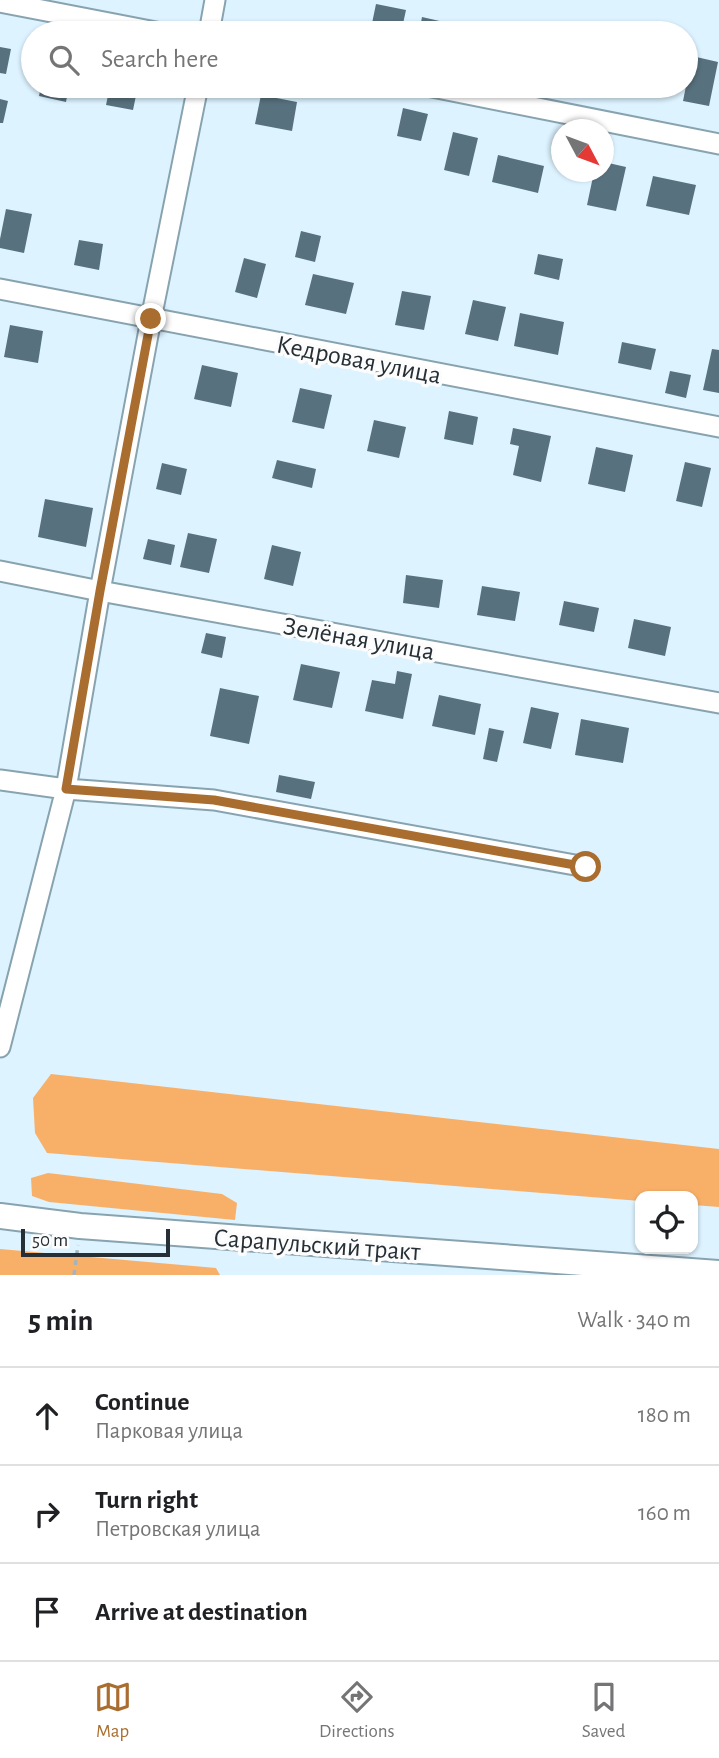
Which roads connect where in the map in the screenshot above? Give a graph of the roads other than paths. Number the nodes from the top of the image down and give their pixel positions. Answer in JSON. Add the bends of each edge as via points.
{"nodes":[{"id":1,"x":215,"y":0,"type":"edge"},
{"id":2,"x":0,"y":2,"type":"edge"},
{"id":3,"x":99,"y":21,"type":"edge"},
{"id":4,"x":211,"y":21,"type":"edge"},
{"id":5,"x":196,"y":98,"type":"edge"},
{"id":6,"x":487,"y":98,"type":"edge"},
{"id":7,"x":719,"y":144,"type":"edge"},
{"id":8,"x":0,"y":289,"type":"edge"},
{"id":9,"x":151,"y":319,"type":"junction"},
{"id":10,"x":719,"y":428,"type":"edge"},
{"id":11,"x":0,"y":571,"type":"edge"},
{"id":12,"x":100,"y":591,"type":"junction"},
{"id":13,"x":719,"y":703,"type":"edge"},
{"id":14,"x":0,"y":780,"type":"edge"},
{"id":15,"x":66,"y":789,"type":"junction"},
{"id":16,"x":586,"y":867,"type":"dead end"},
{"id":17,"x":0,"y":1047,"type":"edge"},
{"id":18,"x":4,"y":1212,"type":"edge"},
{"id":19,"x":719,"y":1273,"type":"edge"}],
"edges":[{"from":1,"to":4,"type":"street"},
{"from":2,"to":3,"type":"street"},
{"from":5,"to":9,"type":"street"},
{"from":6,"to":7,"type":"street"},
{"from":8,"to":9,"type":"street","name":"Кедровая улица"},
{"from":9,"to":10,"type":"street","name":"Кедровая улица"},
{"from":9,"to":12,"type":"street"},
{"from":11,"to":12,"type":"street","name":"Зелёная улица"},
{"from":12,"to":13,"type":"street","name":"Зелёная улица"},
{"from":12,"to":15,"type":"street"},
{"from":14,"to":15,"type":"street"},
{"from":15,"to":16,"type":"street","via":[[214,800]]},
{"from":15,"to":17,"type":"street"},
{"from":18,"to":19,"type":"main road","name":"Сарапульский тракт","via":[[80,1226]]}]}
